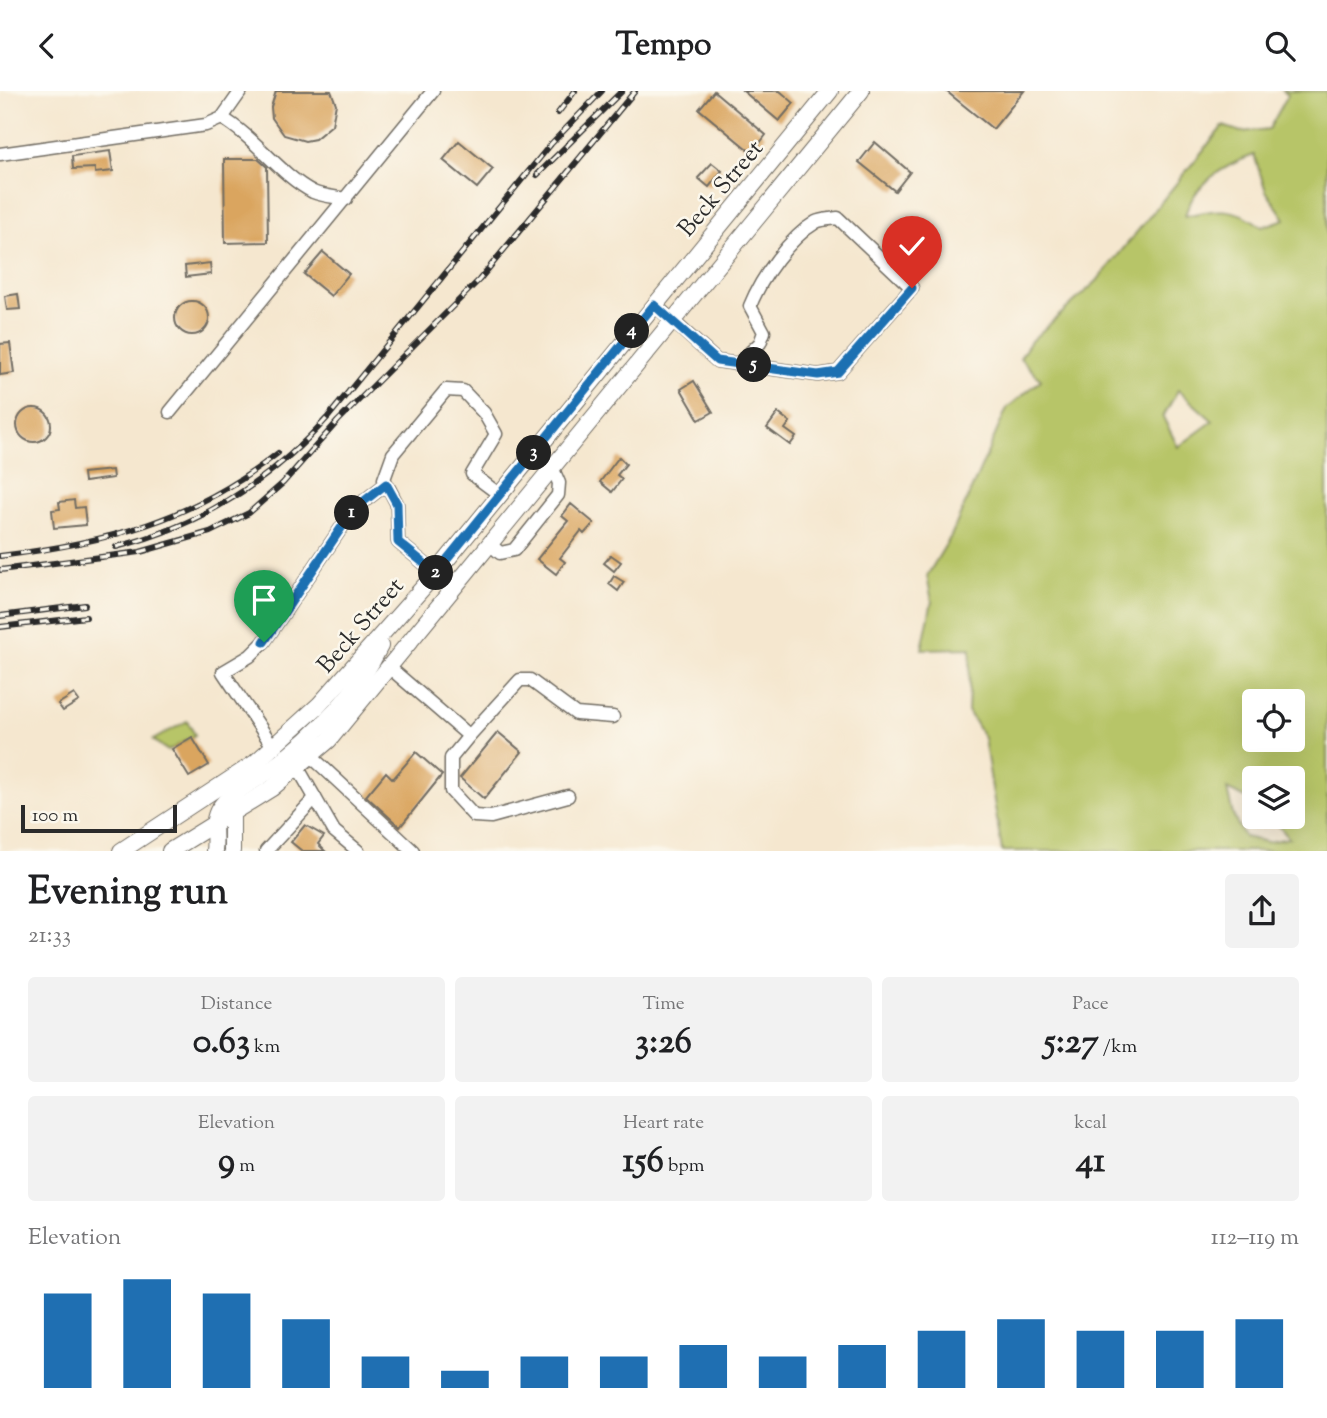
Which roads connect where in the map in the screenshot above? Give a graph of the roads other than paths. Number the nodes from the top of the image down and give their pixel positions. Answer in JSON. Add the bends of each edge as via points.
{"nodes":[{"id":1,"x":241,"y":91,"type":"edge"},
{"id":2,"x":433,"y":91,"type":"edge"},
{"id":3,"x":830,"y":91,"type":"edge"},
{"id":4,"x":861,"y":91,"type":"edge"},
{"id":5,"x":222,"y":118,"type":"junction"},
{"id":6,"x":0,"y":154,"type":"edge"},
{"id":7,"x":346,"y":199,"type":"junction"},
{"id":8,"x":654,"y":305,"type":"junction"},
{"id":9,"x":671,"y":320,"type":"junction"},
{"id":10,"x":738,"y":364,"type":"junction"},
{"id":11,"x":170,"y":412,"type":"dead end"},
{"id":12,"x":552,"y":467,"type":"junction"},
{"id":13,"x":386,"y":484,"type":"junction"},
{"id":14,"x":500,"y":495,"type":"junction"},
{"id":15,"x":490,"y":544,"type":"junction"},
{"id":16,"x":436,"y":573,"type":"junction"},
{"id":17,"x":388,"y":628,"type":"junction"},
{"id":18,"x":390,"y":668,"type":"junction"},
{"id":19,"x":613,"y":717,"type":"dead end"},
{"id":20,"x":469,"y":736,"type":"junction"},
{"id":21,"x":274,"y":748,"type":"junction"},
{"id":22,"x":312,"y":757,"type":"junction"},
{"id":23,"x":298,"y":768,"type":"junction"},
{"id":24,"x":568,"y":796,"type":"dead end"},
{"id":25,"x":315,"y":798,"type":"junction"},
{"id":26,"x":232,"y":814,"type":"junction"},
{"id":27,"x":214,"y":825,"type":"junction"},
{"id":28,"x":121,"y":851,"type":"edge"},
{"id":29,"x":170,"y":851,"type":"edge"},
{"id":30,"x":214,"y":851,"type":"edge"},
{"id":31,"x":232,"y":851,"type":"edge"},
{"id":32,"x":266,"y":851,"type":"edge"},
{"id":33,"x":358,"y":851,"type":"edge"},
{"id":34,"x":413,"y":851,"type":"edge"}],
"edges":[{"from":1,"to":5,"type":"lane"},
{"from":2,"to":7,"type":"lane"},
{"from":3,"to":8,"type":"main road","name":"Beck Street"},
{"from":4,"to":9,"type":"main road","name":"Beck Street"},
{"from":5,"to":6,"type":"lane","via":[[205,125]]},
{"from":5,"to":7,"type":"lane","via":[[244,131],[314,192]]},
{"from":7,"to":11,"type":"lane"},
{"from":8,"to":9,"type":"lane"},
{"from":8,"to":14,"type":"main road","name":"Beck Street"},
{"from":9,"to":10,"type":"lane","via":[[717,361]]},
{"from":9,"to":12,"type":"main road","name":"Beck Street"},
{"from":10,"to":10,"type":"lane","via":[[818,375],[838,372],[912,288],[838,218],[817,221],[791,244],[755,293],[750,306],[764,332],[760,343]]},
{"from":12,"to":15,"type":"main road","name":"Beck Street"},
{"from":12,"to":15,"type":"lane","via":[[558,495],[514,550],[500,553]]},
{"from":13,"to":14,"type":"lane","via":[[393,454],[401,443],[446,390],[463,391],[496,434],[472,474]]},
{"from":13,"to":16,"type":"lane","via":[[397,504],[398,542]]},
{"from":13,"to":21,"type":"lane","via":[[354,509],[264,642],[223,673]]},
{"from":14,"to":16,"type":"main road","name":"Beck Street"},
{"from":15,"to":18,"type":"main road","name":"Beck Street"},
{"from":16,"to":17,"type":"main road","name":"Beck Street"},
{"from":17,"to":21,"type":"main road","name":"Beck Street"},
{"from":17,"to":27,"type":"main road","via":[[367,673],[342,703],[282,762],[224,802]]},
{"from":18,"to":20,"type":"lane"},
{"from":18,"to":22,"type":"main road","name":"Beck Street"},
{"from":19,"to":20,"type":"lane","via":[[576,714],[530,680],[520,680]]},
{"from":20,"to":24,"type":"lane","via":[[451,758],[451,792],[474,816],[491,817]]},
{"from":21,"to":28,"type":"main road","name":"Beck Street"},
{"from":22,"to":23,"type":"main road","name":"Beck Street"},
{"from":22,"to":34,"type":"lane"},
{"from":23,"to":25,"type":"lane"},
{"from":23,"to":26,"type":"main road","name":"Beck Street"},
{"from":25,"to":32,"type":"lane"},
{"from":25,"to":33,"type":"lane","via":[[334,831]]},
{"from":26,"to":27,"type":"main road","name":"Beck Street"},
{"from":26,"to":31,"type":"main road"},
{"from":27,"to":29,"type":"main road","name":"Beck Street"},
{"from":27,"to":30,"type":"main road"}]}
